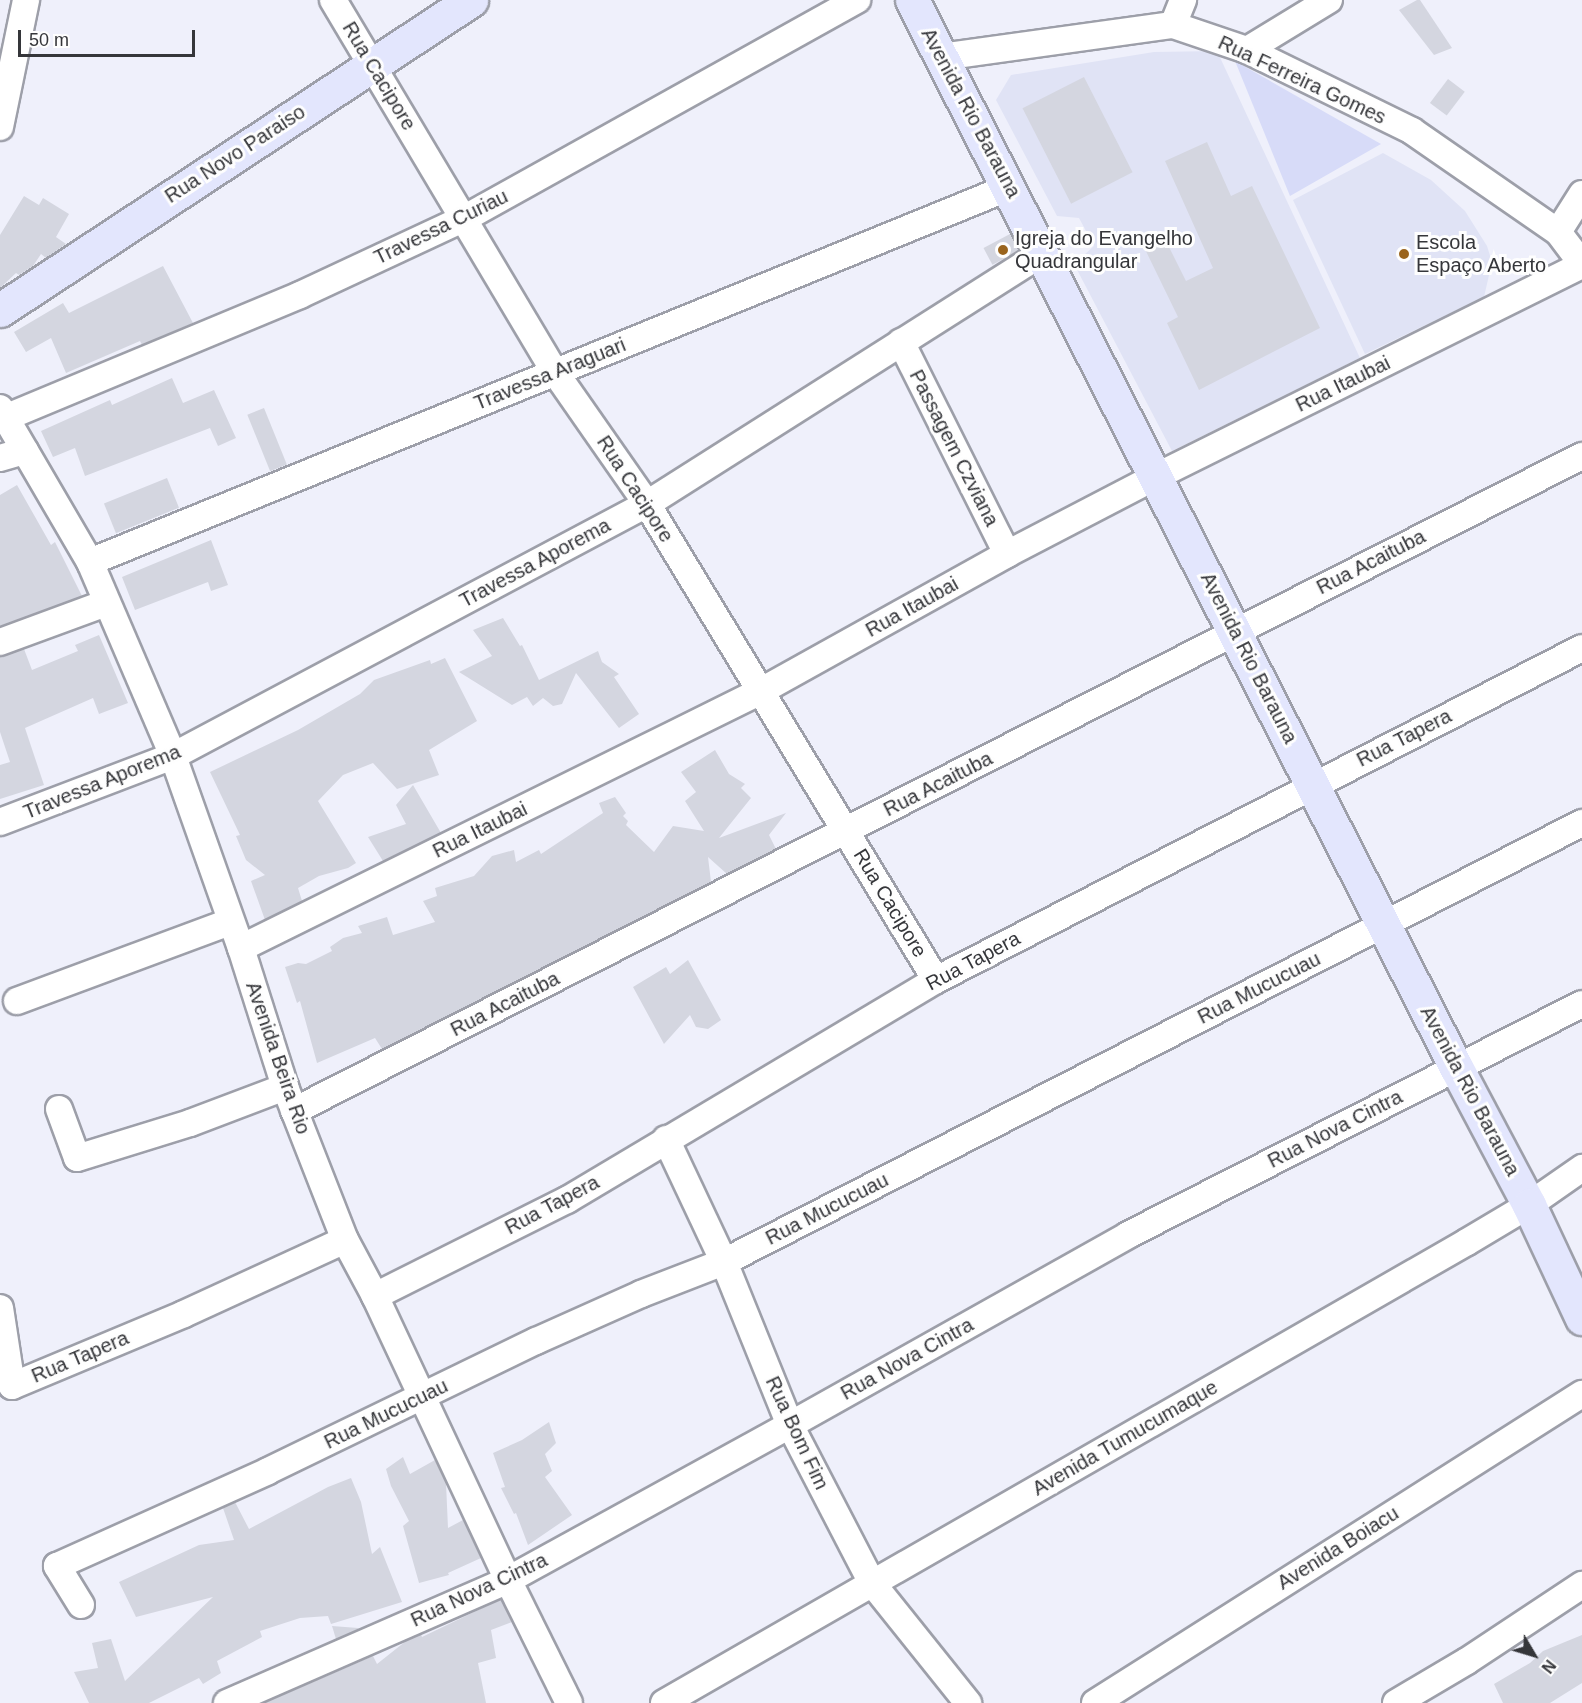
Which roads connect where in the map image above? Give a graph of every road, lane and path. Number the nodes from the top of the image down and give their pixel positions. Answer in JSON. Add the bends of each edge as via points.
{"nodes":[{"id":1,"x":333,"y":0,"type":"edge"},
{"id":2,"x":471,"y":0,"type":"edge"},
{"id":3,"x":857,"y":0,"type":"edge"},
{"id":4,"x":912,"y":0,"type":"edge"},
{"id":5,"x":1182,"y":0,"type":"edge"},
{"id":6,"x":1329,"y":0,"type":"edge"},
{"id":7,"x":25,"y":4,"type":"edge"},
{"id":8,"x":0,"y":18,"type":"edge"},
{"id":9,"x":1173,"y":26,"type":"junction"},
{"id":10,"x":1247,"y":50,"type":"junction"},
{"id":11,"x":941,"y":57,"type":"junction"},
{"id":12,"x":372,"y":64,"type":"junction"},
{"id":13,"x":0,"y":127,"type":"edge"},
{"id":14,"x":1010,"y":186,"type":"junction"},
{"id":15,"x":1582,"y":194,"type":"edge"},
{"id":16,"x":465,"y":218,"type":"junction"},
{"id":17,"x":1558,"y":232,"type":"junction"},
{"id":18,"x":1043,"y":253,"type":"junction"},
{"id":19,"x":1582,"y":265,"type":"edge"},
{"id":20,"x":0,"y":310,"type":"edge"},
{"id":21,"x":902,"y":342,"type":"junction"},
{"id":22,"x":555,"y":372,"type":"junction"},
{"id":23,"x":4,"y":413,"type":"edge"},
{"id":24,"x":25,"y":451,"type":"junction"},
{"id":25,"x":1582,"y":456,"type":"edge"},
{"id":26,"x":0,"y":458,"type":"edge"},
{"id":27,"x":1157,"y":476,"type":"junction"},
{"id":28,"x":647,"y":504,"type":"junction"},
{"id":29,"x":1007,"y":554,"type":"junction"},
{"id":30,"x":90,"y":562,"type":"junction"},
{"id":31,"x":106,"y":603,"type":"junction"},
{"id":32,"x":1233,"y":631,"type":"junction"},
{"id":33,"x":0,"y":642,"type":"edge"},
{"id":34,"x":1582,"y":648,"type":"edge"},
{"id":35,"x":761,"y":691,"type":"junction"},
{"id":36,"x":173,"y":756,"type":"junction"},
{"id":37,"x":1314,"y":784,"type":"junction"},
{"id":38,"x":0,"y":822,"type":"edge"},
{"id":39,"x":1582,"y":823,"type":"edge"},
{"id":40,"x":847,"y":832,"type":"junction"},
{"id":41,"x":229,"y":922,"type":"junction"},
{"id":42,"x":1384,"y":924,"type":"junction"},
{"id":43,"x":241,"y":948,"type":"junction"},
{"id":44,"x":936,"y":980,"type":"junction"},
{"id":45,"x":17,"y":1001,"type":"dead end"},
{"id":46,"x":1582,"y":1004,"type":"edge"},
{"id":47,"x":1456,"y":1067,"type":"junction"},
{"id":48,"x":285,"y":1087,"type":"junction"},
{"id":49,"x":59,"y":1109,"type":"dead end"},
{"id":50,"x":294,"y":1111,"type":"junction"},
{"id":51,"x":666,"y":1139,"type":"junction"},
{"id":52,"x":1582,"y":1168,"type":"edge"},
{"id":53,"x":1529,"y":1204,"type":"junction"},
{"id":54,"x":345,"y":1240,"type":"junction"},
{"id":55,"x":724,"y":1262,"type":"junction"},
{"id":56,"x":375,"y":1296,"type":"junction"},
{"id":57,"x":0,"y":1308,"type":"edge"},
{"id":58,"x":1582,"y":1318,"type":"edge"},
{"id":59,"x":1582,"y":1394,"type":"edge"},
{"id":60,"x":422,"y":1396,"type":"junction"},
{"id":61,"x":790,"y":1425,"type":"junction"},
{"id":62,"x":508,"y":1580,"type":"junction"},
{"id":63,"x":872,"y":1583,"type":"junction"},
{"id":64,"x":1582,"y":1585,"type":"edge"},
{"id":65,"x":81,"y":1605,"type":"dead end"},
{"id":66,"x":567,"y":1702,"type":"edge"},
{"id":67,"x":227,"y":1703,"type":"edge"},
{"id":68,"x":664,"y":1703,"type":"edge"},
{"id":69,"x":968,"y":1703,"type":"edge"},
{"id":70,"x":1095,"y":1703,"type":"edge"},
{"id":71,"x":1396,"y":1703,"type":"edge"}],
"edges":[{"from":1,"to":12,"type":"street","name":"Rua Cacipore"},
{"from":2,"to":12,"type":"street","name":"Rua Novo Paraiso"},
{"from":3,"to":16,"type":"street","name":"Travessa Curiau"},
{"from":4,"to":11,"type":"street","name":"Avenida Rio Barauna"},
{"from":5,"to":9,"type":"street"},
{"from":6,"to":10,"type":"street"},
{"from":7,"to":8,"type":"street"},
{"from":7,"to":13,"type":"street"},
{"from":9,"to":10,"type":"street","name":"Rua Ferreira Gomes"},
{"from":9,"to":11,"type":"street","name":"Rua Ferreira Gomes"},
{"from":10,"to":17,"type":"street","name":"Rua Ferreira Gomes","via":[[1412,131]]},
{"from":11,"to":14,"type":"street","name":"Avenida Rio Barauna"},
{"from":12,"to":16,"type":"street","name":"Rua Cacipore"},
{"from":12,"to":20,"type":"street","name":"Rua Novo Paraiso"},
{"from":14,"to":18,"type":"street","name":"Avenida Rio Barauna"},
{"from":14,"to":22,"type":"street","name":"Travessa Araguari"},
{"from":15,"to":17,"type":"street"},
{"from":16,"to":22,"type":"street","name":"Rua Cacipore"},
{"from":16,"to":23,"type":"street","name":"Travessa Curiau","via":[[300,295]]},
{"from":17,"to":19,"type":"street","name":"Rua Ferreira Gomes"},
{"from":18,"to":21,"type":"street","name":"Travessa Aporema"},
{"from":18,"to":27,"type":"street","name":"Avenida Rio Barauna"},
{"from":19,"to":27,"type":"street","name":"Rua Itaubai"},
{"from":21,"to":28,"type":"street","name":"Travessa Aporema"},
{"from":21,"to":29,"type":"street","name":"Passagem Czviana"},
{"from":22,"to":28,"type":"street","name":"Rua Cacipore"},
{"from":22,"to":30,"type":"street","name":"Travessa Araguari"},
{"from":23,"to":24,"type":"street","name":"Avenida Beira Rio"},
{"from":24,"to":26,"type":"street"},
{"from":24,"to":30,"type":"street","name":"Avenida Beira Rio"},
{"from":25,"to":32,"type":"street","name":"Rua Acaituba"},
{"from":27,"to":29,"type":"street","name":"Rua Itaubai"},
{"from":27,"to":32,"type":"street","name":"Avenida Rio Barauna"},
{"from":28,"to":35,"type":"street","name":"Rua Cacipore"},
{"from":28,"to":36,"type":"street","name":"Travessa Aporema"},
{"from":29,"to":35,"type":"street","name":"Rua Itaubai"},
{"from":30,"to":31,"type":"street","name":"Avenida Beira Rio"},
{"from":31,"to":33,"type":"street"},
{"from":31,"to":36,"type":"street","name":"Avenida Beira Rio"},
{"from":32,"to":37,"type":"street","name":"Avenida Rio Barauna"},
{"from":32,"to":40,"type":"street","name":"Rua Acaituba"},
{"from":34,"to":37,"type":"street","name":"Rua Tapera"},
{"from":35,"to":40,"type":"street","name":"Rua Cacipore"},
{"from":35,"to":43,"type":"street","name":"Rua Itaubai"},
{"from":36,"to":38,"type":"street","name":"Travessa Aporema"},
{"from":36,"to":41,"type":"street","name":"Avenida Beira Rio"},
{"from":37,"to":42,"type":"street","name":"Avenida Rio Barauna"},
{"from":37,"to":44,"type":"street","name":"Rua Tapera"},
{"from":39,"to":42,"type":"street","name":"Rua Mucucuau"},
{"from":40,"to":44,"type":"street","name":"Rua Cacipore"},
{"from":40,"to":50,"type":"street","name":"Rua Acaituba"},
{"from":41,"to":43,"type":"street","name":"Avenida Beira Rio"},
{"from":41,"to":45,"type":"street"},
{"from":42,"to":47,"type":"street","name":"Avenida Rio Barauna"},
{"from":42,"to":55,"type":"street","name":"Rua Mucucuau"},
{"from":43,"to":48,"type":"street","name":"Avenida Beira Rio"},
{"from":44,"to":51,"type":"street","name":"Rua Tapera"},
{"from":46,"to":47,"type":"street","name":"Rua Nova Cintra"},
{"from":47,"to":53,"type":"street","name":"Avenida Rio Barauna"},
{"from":47,"to":61,"type":"street","name":"Rua Nova Cintra","via":[[1128,1235]]},
{"from":48,"to":49,"type":"street","via":[[190,1123],[77,1158]]},
{"from":48,"to":50,"type":"street","name":"Avenida Beira Rio"},
{"from":50,"to":54,"type":"street","name":"Avenida Beira Rio"},
{"from":51,"to":55,"type":"street","name":"Rua Bom Fim"},
{"from":51,"to":56,"type":"street","name":"Rua Tapera","via":[[567,1200]]},
{"from":52,"to":53,"type":"street","name":"Avenida Tumucumaque"},
{"from":53,"to":58,"type":"street","name":"Avenida Rio Barauna"},
{"from":53,"to":63,"type":"street","name":"Avenida Tumucumaque"},
{"from":54,"to":56,"type":"street","name":"Avenida Beira Rio"},
{"from":54,"to":57,"type":"street","name":"Rua Tapera","via":[[184,1314],[12,1386]]},
{"from":55,"to":60,"type":"street","name":"Rua Mucucuau","via":[[631,1299]]},
{"from":55,"to":61,"type":"street","name":"Rua Bom Fim"},
{"from":56,"to":60,"type":"street","name":"Avenida Beira Rio"},
{"from":59,"to":70,"type":"street","name":"Avenida Boiacu"},
{"from":60,"to":62,"type":"street","name":"Avenida Beira Rio"},
{"from":60,"to":65,"type":"street","name":"Rua Mucucuau","via":[[57,1566]]},
{"from":61,"to":62,"type":"street","name":"Rua Nova Cintra"},
{"from":61,"to":63,"type":"street","name":"Rua Bom Fim"},
{"from":62,"to":66,"type":"street","name":"Avenida Beira Rio"},
{"from":62,"to":67,"type":"street","name":"Rua Nova Cintra"},
{"from":63,"to":68,"type":"street","name":"Avenida Tumucumaque"},
{"from":63,"to":69,"type":"street","name":"Rua Bom Fim"},
{"from":64,"to":71,"type":"street"}]}
